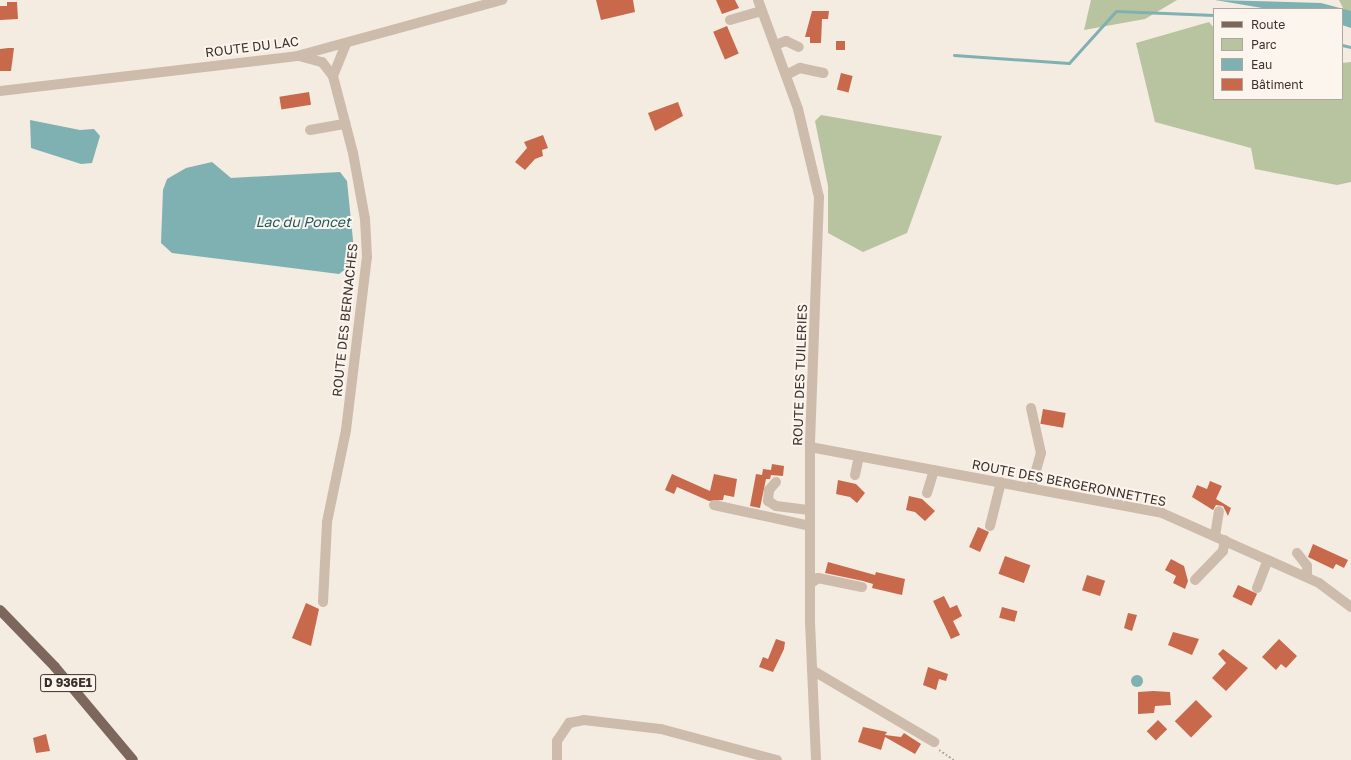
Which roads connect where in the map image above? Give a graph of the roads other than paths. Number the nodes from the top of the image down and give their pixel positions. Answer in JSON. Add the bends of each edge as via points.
{"nodes":[{"id":1,"x":502,"y":0,"type":"edge"},
{"id":2,"x":758,"y":0,"type":"edge"},
{"id":3,"x":762,"y":11,"type":"junction"},
{"id":4,"x":730,"y":20,"type":"dead end"},
{"id":5,"x":346,"y":44,"type":"junction"},
{"id":6,"x":775,"y":45,"type":"junction"},
{"id":7,"x":799,"y":46,"type":"dead end"},
{"id":8,"x":297,"y":56,"type":"junction"},
{"id":9,"x":823,"y":73,"type":"dead end"},
{"id":10,"x":786,"y":75,"type":"junction"},
{"id":11,"x":333,"y":76,"type":"junction"},
{"id":12,"x":0,"y":91,"type":"edge"},
{"id":13,"x":345,"y":124,"type":"junction"},
{"id":14,"x":310,"y":130,"type":"dead end"},
{"id":15,"x":1031,"y":408,"type":"dead end"},
{"id":16,"x":810,"y":447,"type":"junction"},
{"id":17,"x":859,"y":456,"type":"junction"},
{"id":18,"x":934,"y":470,"type":"junction"},
{"id":19,"x":855,"y":475,"type":"dead end"},
{"id":20,"x":776,"y":482,"type":"dead end"},
{"id":21,"x":1001,"y":482,"type":"junction"},
{"id":22,"x":1031,"y":488,"type":"junction"},
{"id":23,"x":927,"y":493,"type":"dead end"},
{"id":24,"x":714,"y":505,"type":"dead end"},
{"id":25,"x":810,"y":510,"type":"junction"},
{"id":26,"x":1219,"y":511,"type":"dead end"},
{"id":27,"x":810,"y":526,"type":"junction"},
{"id":28,"x":990,"y":526,"type":"dead end"},
{"id":29,"x":1215,"y":536,"type":"junction"},
{"id":30,"x":1225,"y":540,"type":"junction"},
{"id":31,"x":1297,"y":553,"type":"dead end"},
{"id":32,"x":1268,"y":560,"type":"junction"},
{"id":33,"x":1307,"y":577,"type":"junction"},
{"id":34,"x":1195,"y":580,"type":"dead end"},
{"id":35,"x":810,"y":584,"type":"junction"},
{"id":36,"x":862,"y":587,"type":"dead end"},
{"id":37,"x":1256,"y":588,"type":"dead end"},
{"id":38,"x":323,"y":602,"type":"dead end"},
{"id":39,"x":1351,"y":606,"type":"edge"},
{"id":40,"x":0,"y":610,"type":"edge"},
{"id":41,"x":812,"y":670,"type":"junction"},
{"id":42,"x":934,"y":742,"type":"road end"},
{"id":43,"x":133,"y":760,"type":"edge"},
{"id":44,"x":558,"y":760,"type":"edge"},
{"id":45,"x":777,"y":760,"type":"edge"},
{"id":46,"x":816,"y":760,"type":"edge"}],
"edges":[{"from":1,"to":5,"type":"street","name":"ROUTE DU LAC"},
{"from":2,"to":3,"type":"street","name":"ROUTE DES TUILERIES"},
{"from":3,"to":4,"type":"street"},
{"from":3,"to":6,"type":"street","name":"ROUTE DES TUILERIES"},
{"from":5,"to":8,"type":"street","name":"ROUTE DU LAC"},
{"from":5,"to":11,"type":"street"},
{"from":6,"to":7,"type":"street","via":[[786,41]]},
{"from":6,"to":10,"type":"street","name":"ROUTE DES TUILERIES"},
{"from":8,"to":11,"type":"street","via":[[322,62]]},
{"from":8,"to":12,"type":"street","name":"ROUTE DU LAC","via":[[158,70]]},
{"from":9,"to":10,"type":"street","via":[[800,68]]},
{"from":10,"to":16,"type":"street","name":"ROUTE DES TUILERIES","via":[[798,109],[819,197]]},
{"from":11,"to":13,"type":"street","name":"ROUTE DES BERNACHES"},
{"from":13,"to":14,"type":"street"},
{"from":13,"to":38,"type":"street","name":"ROUTE DES BERNACHES","via":[[365,219],[367,257],[346,430],[327,522]]},
{"from":15,"to":22,"type":"street","via":[[1041,453]]},
{"from":16,"to":17,"type":"street","name":"ROUTE DES BERGERONNETTES"},
{"from":16,"to":25,"type":"street","name":"ROUTE DES TUILERIES"},
{"from":17,"to":18,"type":"street","name":"ROUTE DES BERGERONNETTES"},
{"from":17,"to":19,"type":"street"},
{"from":18,"to":21,"type":"street","name":"ROUTE DES BERGERONNETTES"},
{"from":18,"to":23,"type":"street"},
{"from":20,"to":25,"type":"street","via":[[769,490],[768,502],[776,506]]},
{"from":21,"to":22,"type":"street","name":"ROUTE DES BERGERONNETTES"},
{"from":21,"to":28,"type":"street"},
{"from":22,"to":29,"type":"street","name":"ROUTE DES BERGERONNETTES","via":[[1162,513]]},
{"from":24,"to":27,"type":"street"},
{"from":25,"to":27,"type":"street","name":"ROUTE DES TUILERIES"},
{"from":26,"to":29,"type":"street"},
{"from":27,"to":35,"type":"street","name":"ROUTE DES TUILERIES"},
{"from":29,"to":30,"type":"street","name":"ROUTE DES BERGERONNETTES"},
{"from":30,"to":32,"type":"street","name":"ROUTE DES BERGERONNETTES"},
{"from":30,"to":34,"type":"street","via":[[1223,551]]},
{"from":31,"to":33,"type":"street","via":[[1307,566]]},
{"from":32,"to":33,"type":"street","name":"ROUTE DES BERGERONNETTES"},
{"from":32,"to":37,"type":"street"},
{"from":33,"to":39,"type":"street","name":"ROUTE DES BERGERONNETTES"},
{"from":35,"to":36,"type":"street","via":[[818,578]]},
{"from":35,"to":41,"type":"street","name":"ROUTE DES TUILERIES"},
{"from":40,"to":43,"type":"main road","number":"D 936E1","via":[[55,668]]},
{"from":41,"to":42,"type":"street"},
{"from":41,"to":46,"type":"street","name":"ROUTE DES TUILERIES"},
{"from":44,"to":45,"type":"street","via":[[557,741],[569,722],[584,720],[661,729]]}]}
